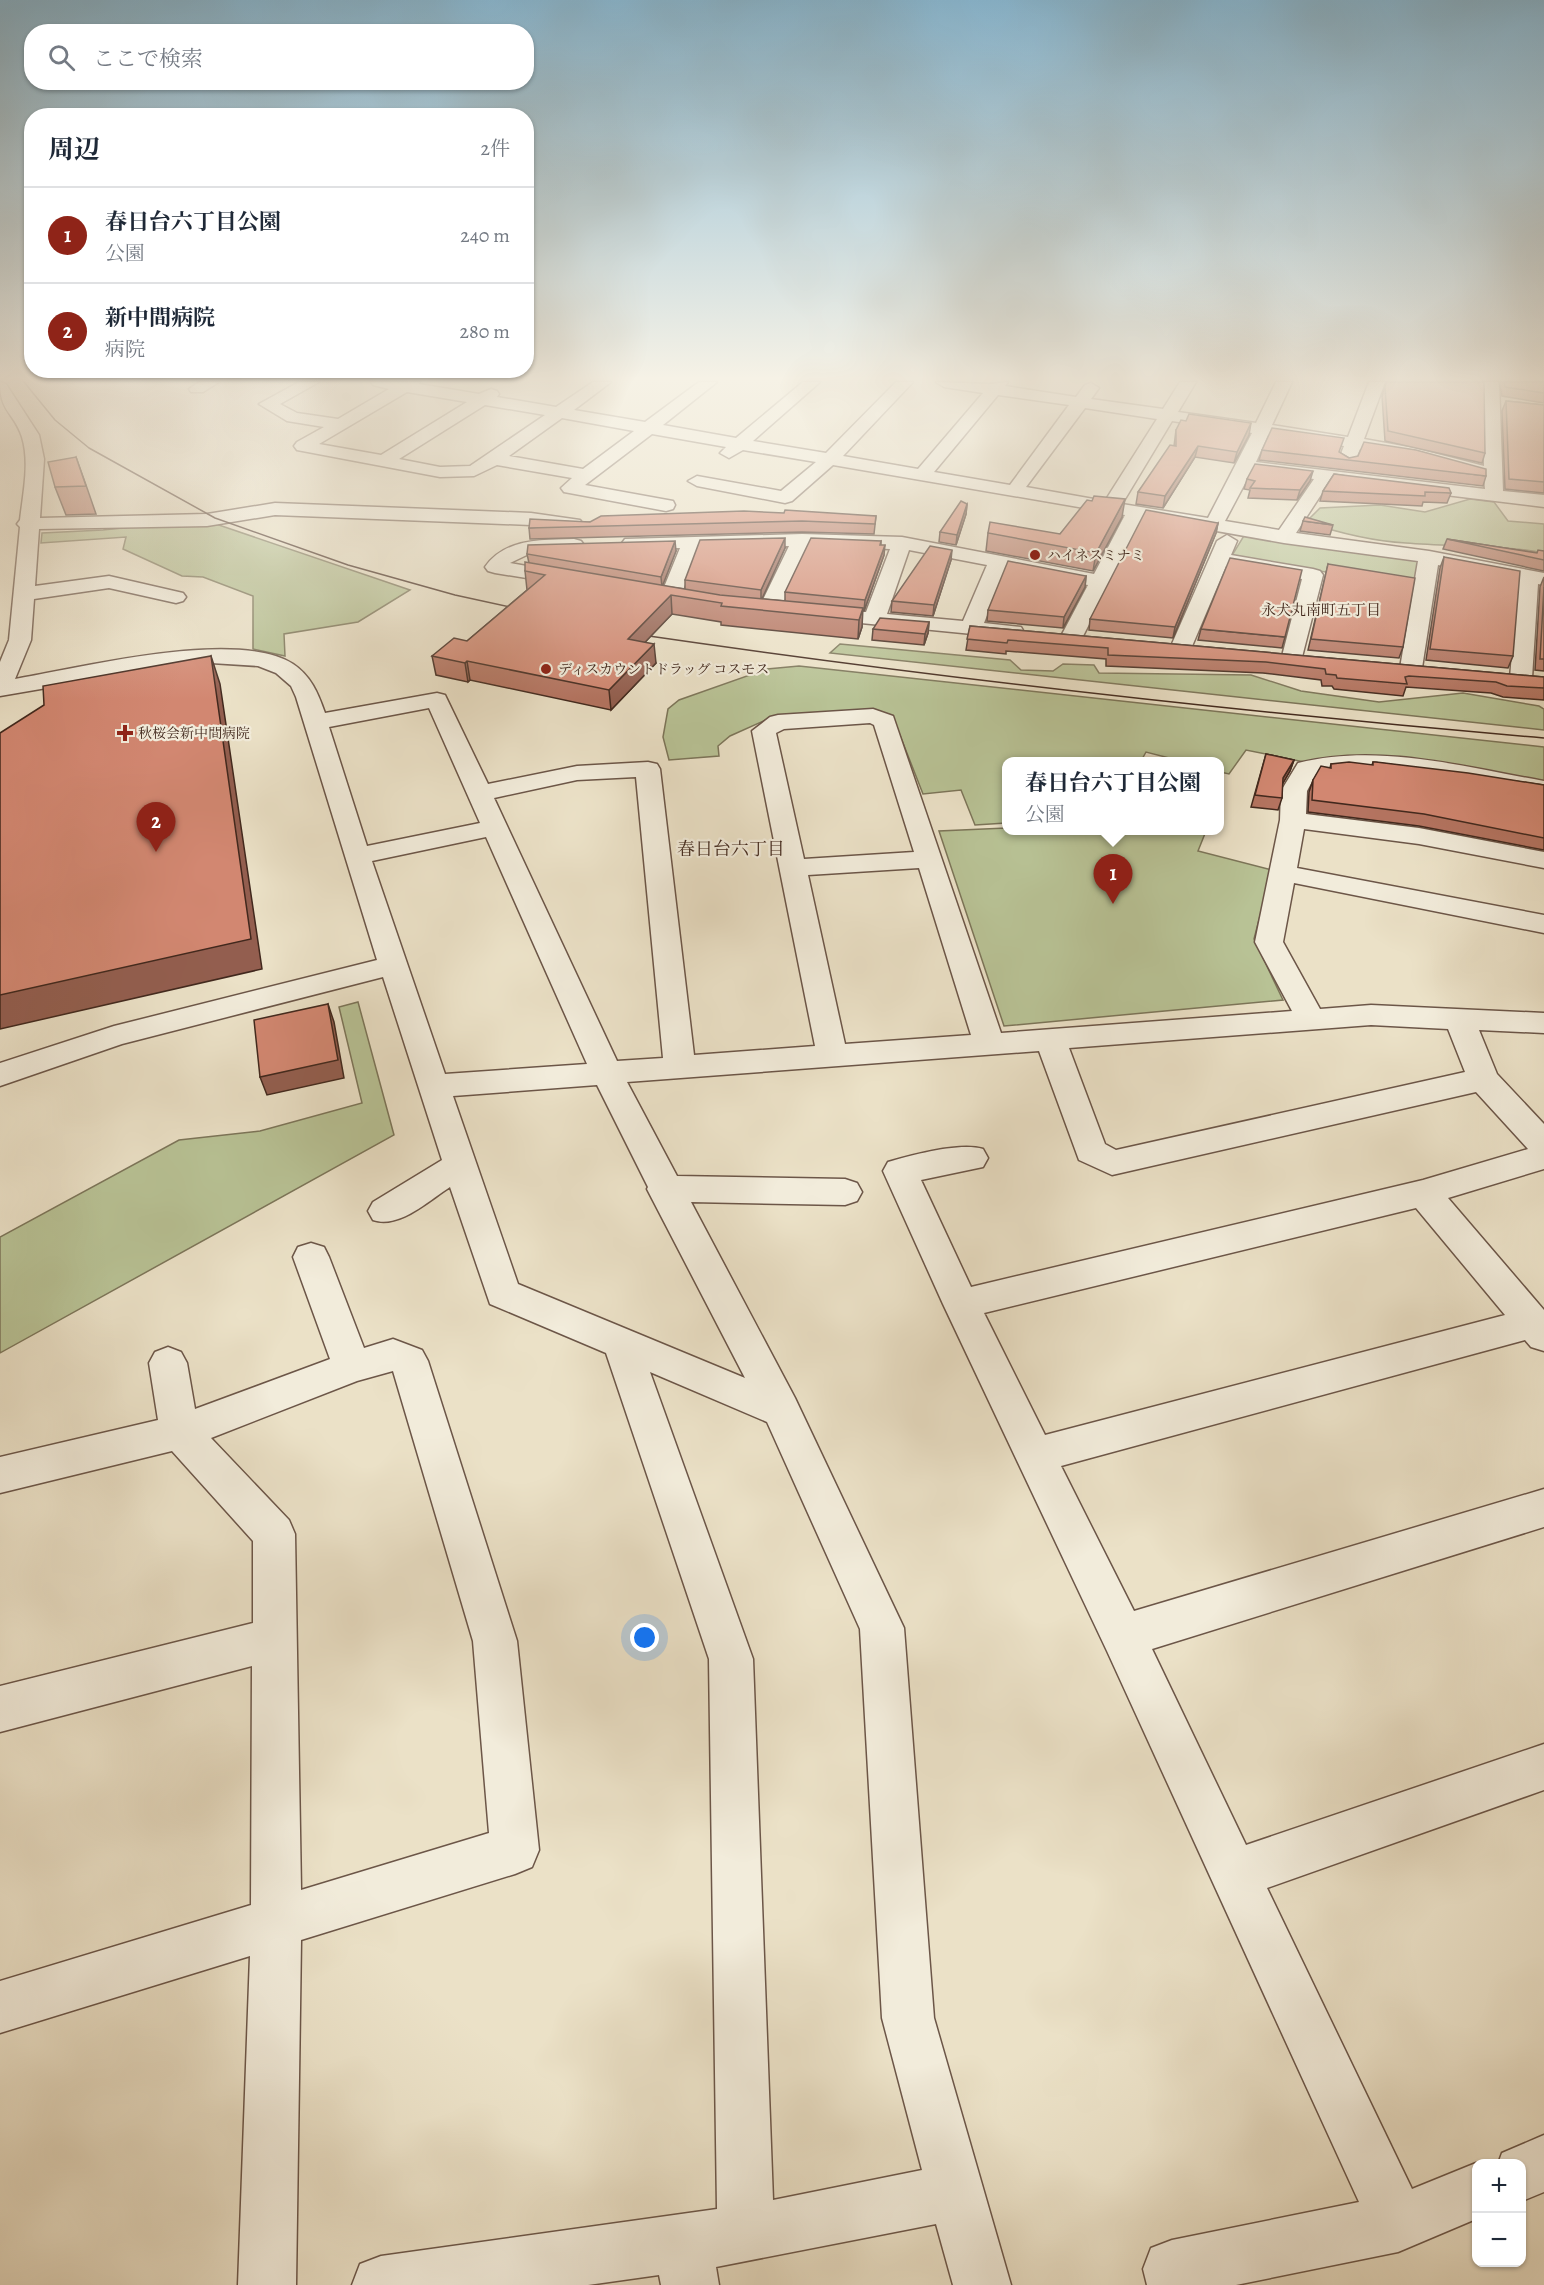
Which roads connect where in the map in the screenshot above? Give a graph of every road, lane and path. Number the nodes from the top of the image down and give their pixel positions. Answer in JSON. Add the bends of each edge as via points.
{"nodes":[{"id":1,"x":30,"y":489,"type":"edge"},
{"id":2,"x":574,"y":489,"type":"edge"},
{"id":3,"x":687,"y":489,"type":"edge"},
{"id":4,"x":739,"y":489,"type":"edge"},
{"id":5,"x":795,"y":489,"type":"edge"},
{"id":6,"x":1007,"y":489,"type":"edge"},
{"id":7,"x":1122,"y":489,"type":"edge"},
{"id":8,"x":1237,"y":489,"type":"edge"},
{"id":9,"x":1322,"y":489,"type":"edge"},
{"id":10,"x":1440,"y":489,"type":"edge"},
{"id":11,"x":1493,"y":489,"type":"edge"},
{"id":12,"x":1015,"y":490,"type":"joint"},
{"id":13,"x":1494,"y":495,"type":"junction"},
{"id":14,"x":1544,"y":501,"type":"edge"},
{"id":15,"x":666,"y":505,"type":"junction"},
{"id":16,"x":1111,"y":506,"type":"junction"},
{"id":17,"x":1137,"y":511,"type":"junction"},
{"id":18,"x":25,"y":513,"type":"junction"},
{"id":19,"x":1223,"y":526,"type":"junction"},
{"id":20,"x":1284,"y":537,"type":"junction"},
{"id":21,"x":802,"y":540,"type":"junction"},
{"id":22,"x":692,"y":542,"type":"junction"},
{"id":23,"x":647,"y":543,"type":"junction"},
{"id":24,"x":902,"y":543,"type":"junction"},
{"id":25,"x":613,"y":544,"type":"edge"},
{"id":26,"x":1429,"y":557,"type":"junction"},
{"id":27,"x":1219,"y":559,"type":"junction"},
{"id":28,"x":998,"y":562,"type":"junction"},
{"id":29,"x":1536,"y":577,"type":"edge"},
{"id":30,"x":1100,"y":581,"type":"junction"},
{"id":31,"x":588,"y":583,"type":"edge"},
{"id":32,"x":647,"y":593,"type":"edge"},
{"id":33,"x":22,"y":594,"type":"junction"},
{"id":34,"x":176,"y":597,"type":"dead end"},
{"id":35,"x":670,"y":597,"type":"junction"},
{"id":36,"x":690,"y":600,"type":"edge"},
{"id":37,"x":745,"y":608,"type":"edge"},
{"id":38,"x":768,"y":610,"type":"junction"},
{"id":39,"x":874,"y":620,"type":"junction"},
{"id":40,"x":971,"y":628,"type":"junction"},
{"id":41,"x":1160,"y":645,"type":"edge"},
{"id":42,"x":1182,"y":646,"type":"junction"},
{"id":43,"x":1204,"y":648,"type":"edge"},
{"id":44,"x":1271,"y":654,"type":"edge"},
{"id":45,"x":1293,"y":656,"type":"junction"},
{"id":46,"x":1317,"y":659,"type":"edge"},
{"id":47,"x":1388,"y":666,"type":"edge"},
{"id":48,"x":1544,"y":680,"type":"edge"},
{"id":49,"x":1,"y":689,"type":"edge"},
{"id":50,"x":315,"y":722,"type":"junction"},
{"id":51,"x":1544,"y":789,"type":"edge"},
{"id":52,"x":481,"y":793,"type":"junction"},
{"id":53,"x":1293,"y":820,"type":"junction"},
{"id":54,"x":496,"y":826,"type":"junction"},
{"id":55,"x":357,"y":856,"type":"junction"},
{"id":56,"x":929,"y":859,"type":"junction"},
{"id":57,"x":1544,"y":860,"type":"edge"},
{"id":58,"x":794,"y":868,"type":"junction"},
{"id":59,"x":1283,"y":873,"type":"junction"},
{"id":60,"x":1544,"y":924,"type":"edge"},
{"id":61,"x":393,"y":965,"type":"junction"},
{"id":62,"x":1459,"y":1018,"type":"junction"},
{"id":63,"x":1311,"y":1019,"type":"junction"},
{"id":64,"x":1544,"y":1023,"type":"edge"},
{"id":65,"x":1051,"y":1040,"type":"junction"},
{"id":66,"x":989,"y":1043,"type":"junction"},
{"id":67,"x":832,"y":1056,"type":"junction"},
{"id":68,"x":680,"y":1068,"type":"junction"},
{"id":69,"x":607,"y":1074,"type":"junction"},
{"id":70,"x":0,"y":1075,"type":"edge"},
{"id":71,"x":1483,"y":1079,"type":"junction"},
{"id":72,"x":435,"y":1086,"type":"junction"},
{"id":73,"x":1544,"y":1145,"type":"edge"},
{"id":74,"x":1544,"y":1157,"type":"edge"},
{"id":75,"x":971,"y":1158,"type":"dead end"},
{"id":76,"x":461,"y":1164,"type":"junction"},
{"id":77,"x":664,"y":1189,"type":"junction"},
{"id":78,"x":845,"y":1192,"type":"dead end"},
{"id":79,"x":1423,"y":1192,"type":"junction"},
{"id":80,"x":385,"y":1211,"type":"dead end"},
{"id":81,"x":311,"y":1257,"type":"dead end"},
{"id":82,"x":962,"y":1304,"type":"junction"},
{"id":83,"x":1539,"y":1329,"type":"edge"},
{"id":84,"x":622,"y":1346,"type":"junction"},
{"id":85,"x":168,"y":1363,"type":"dead end"},
{"id":86,"x":352,"y":1367,"type":"junction"},
{"id":87,"x":781,"y":1410,"type":"junction"},
{"id":88,"x":180,"y":1432,"type":"junction"},
{"id":89,"x":1035,"y":1455,"type":"junction"},
{"id":90,"x":0,"y":1475,"type":"edge"},
{"id":91,"x":1544,"y":1508,"type":"edge"},
{"id":92,"x":1123,"y":1636,"type":"junction"},
{"id":93,"x":273,"y":1639,"type":"junction"},
{"id":94,"x":0,"y":1709,"type":"edge"},
{"id":95,"x":1544,"y":1767,"type":"edge"},
{"id":96,"x":1235,"y":1874,"type":"junction"},
{"id":97,"x":276,"y":1923,"type":"junction"},
{"id":98,"x":0,"y":2007,"type":"edge"},
{"id":99,"x":1544,"y":2163,"type":"edge"},
{"id":100,"x":1526,"y":2171,"type":"edge"},
{"id":101,"x":955,"y":2192,"type":"junction"},
{"id":102,"x":1472,"y":2193,"type":"edge"},
{"id":103,"x":1398,"y":2223,"type":"junction"},
{"id":104,"x":746,"y":2234,"type":"junction"},
{"id":105,"x":686,"y":2264,"type":"edge"},
{"id":106,"x":267,"y":2285,"type":"edge"},
{"id":107,"x":381,"y":2285,"type":"edge"},
{"id":108,"x":982,"y":2285,"type":"edge"},
{"id":109,"x":1176,"y":2285,"type":"edge"}],
"edges":[{"from":1,"to":18,"type":"street"},
{"from":2,"to":15,"type":"street"},
{"from":3,"to":15,"type":"street"},
{"from":4,"to":5,"type":"street","via":[[785,497]]},
{"from":6,"to":12,"type":"street"},
{"from":7,"to":16,"type":"street"},
{"from":8,"to":19,"type":"street"},
{"from":9,"to":20,"type":"street"},
{"from":10,"to":13,"type":"street"},
{"from":11,"to":13,"type":"street"},
{"from":12,"to":16,"type":"street"},
{"from":13,"to":14,"type":"street"},
{"from":15,"to":23,"type":"street","via":[[652,521]]},
{"from":16,"to":17,"type":"street"},
{"from":17,"to":19,"type":"street"},
{"from":17,"to":30,"type":"street"},
{"from":18,"to":31,"type":"street","via":[[207,520],[275,509],[531,519],[589,535],[524,547],[507,553],[495,567]]},
{"from":18,"to":33,"type":"street"},
{"from":19,"to":20,"type":"street"},
{"from":19,"to":27,"type":"street"},
{"from":20,"to":26,"type":"street"},
{"from":21,"to":22,"type":"street"},
{"from":21,"to":24,"type":"street"},
{"from":21,"to":38,"type":"street"},
{"from":22,"to":23,"type":"street"},
{"from":22,"to":35,"type":"street"},
{"from":23,"to":25,"type":"street"},
{"from":24,"to":28,"type":"street"},
{"from":24,"to":39,"type":"street"},
{"from":26,"to":29,"type":"street"},
{"from":26,"to":47,"type":"street","via":[[1422,669]]},
{"from":27,"to":42,"type":"street"},
{"from":27,"to":45,"type":"street","via":[[1313,575]]},
{"from":28,"to":30,"type":"street"},
{"from":28,"to":40,"type":"street"},
{"from":29,"to":48,"type":"street","via":[[1510,677]]},
{"from":30,"to":40,"type":"street","via":[[1082,639]]},
{"from":32,"to":35,"type":"street"},
{"from":33,"to":34,"type":"street","via":[[109,582]]},
{"from":33,"to":49,"type":"street","via":[[20,640]]},
{"from":35,"to":36,"type":"street"},
{"from":37,"to":38,"type":"street"},
{"from":38,"to":39,"type":"street"},
{"from":39,"to":40,"type":"street"},
{"from":41,"to":42,"type":"street"},
{"from":42,"to":43,"type":"street"},
{"from":44,"to":45,"type":"street"},
{"from":45,"to":46,"type":"street"},
{"from":49,"to":50,"type":"street","via":[[171,660],[242,657],[274,666],[298,680]]},
{"from":50,"to":52,"type":"street","via":[[437,700]]},
{"from":50,"to":55,"type":"street"},
{"from":51,"to":53,"type":"street","via":[[1406,764],[1349,762],[1307,768],[1294,791]]},
{"from":52,"to":54,"type":"street"},
{"from":52,"to":68,"type":"street","via":[[577,773],[648,768]]},
{"from":53,"to":57,"type":"street","via":[[1419,836]]},
{"from":53,"to":59,"type":"street"},
{"from":54,"to":55,"type":"street"},
{"from":54,"to":69,"type":"street"},
{"from":55,"to":61,"type":"street"},
{"from":56,"to":58,"type":"street"},
{"from":56,"to":58,"type":"street","via":[[885,721],[873,716],[778,722],[764,731]]},
{"from":56,"to":66,"type":"street"},
{"from":58,"to":67,"type":"street"},
{"from":59,"to":60,"type":"street"},
{"from":59,"to":63,"type":"street","via":[[1269,942]]},
{"from":61,"to":70,"type":"street","via":[[124,1033]]},
{"from":61,"to":72,"type":"street"},
{"from":62,"to":63,"type":"street","via":[[1371,1015]]},
{"from":62,"to":64,"type":"street"},
{"from":62,"to":71,"type":"street"},
{"from":63,"to":65,"type":"street"},
{"from":65,"to":66,"type":"street"},
{"from":65,"to":71,"type":"street","via":[[1091,1151],[1112,1163]]},
{"from":66,"to":67,"type":"street"},
{"from":67,"to":68,"type":"street"},
{"from":68,"to":69,"type":"street"},
{"from":69,"to":72,"type":"street"},
{"from":69,"to":77,"type":"street"},
{"from":71,"to":73,"type":"street"},
{"from":72,"to":76,"type":"street"},
{"from":74,"to":79,"type":"street"},
{"from":75,"to":82,"type":"street","via":[[900,1171]]},
{"from":76,"to":80,"type":"street"},
{"from":76,"to":84,"type":"street","via":[[503,1294]]},
{"from":77,"to":78,"type":"street"},
{"from":77,"to":87,"type":"street"},
{"from":79,"to":82,"type":"street"},
{"from":79,"to":83,"type":"street"},
{"from":81,"to":86,"type":"street"},
{"from":82,"to":89,"type":"street"},
{"from":83,"to":89,"type":"street"},
{"from":84,"to":87,"type":"street"},
{"from":84,"to":104,"type":"street","via":[[731,1659]]},
{"from":85,"to":88,"type":"street"},
{"from":86,"to":88,"type":"street"},
{"from":86,"to":97,"type":"street","via":[[393,1355],[409,1361],[495,1641],[515,1850]]},
{"from":87,"to":101,"type":"street","via":[[882,1628],[908,2018]]},
{"from":88,"to":90,"type":"street"},
{"from":88,"to":93,"type":"street","via":[[274,1534]]},
{"from":89,"to":92,"type":"street"},
{"from":91,"to":92,"type":"street"},
{"from":92,"to":96,"type":"street"},
{"from":93,"to":94,"type":"street"},
{"from":93,"to":97,"type":"street"},
{"from":95,"to":96,"type":"street"},
{"from":96,"to":103,"type":"street"},
{"from":97,"to":98,"type":"street"},
{"from":97,"to":106,"type":"street"},
{"from":99,"to":100,"type":"street"},
{"from":101,"to":104,"type":"street"},
{"from":101,"to":108,"type":"street"},
{"from":102,"to":103,"type":"street"},
{"from":103,"to":109,"type":"street","via":[[1172,2269]]},
{"from":104,"to":105,"type":"street"},
{"from":105,"to":107,"type":"street"}]}
